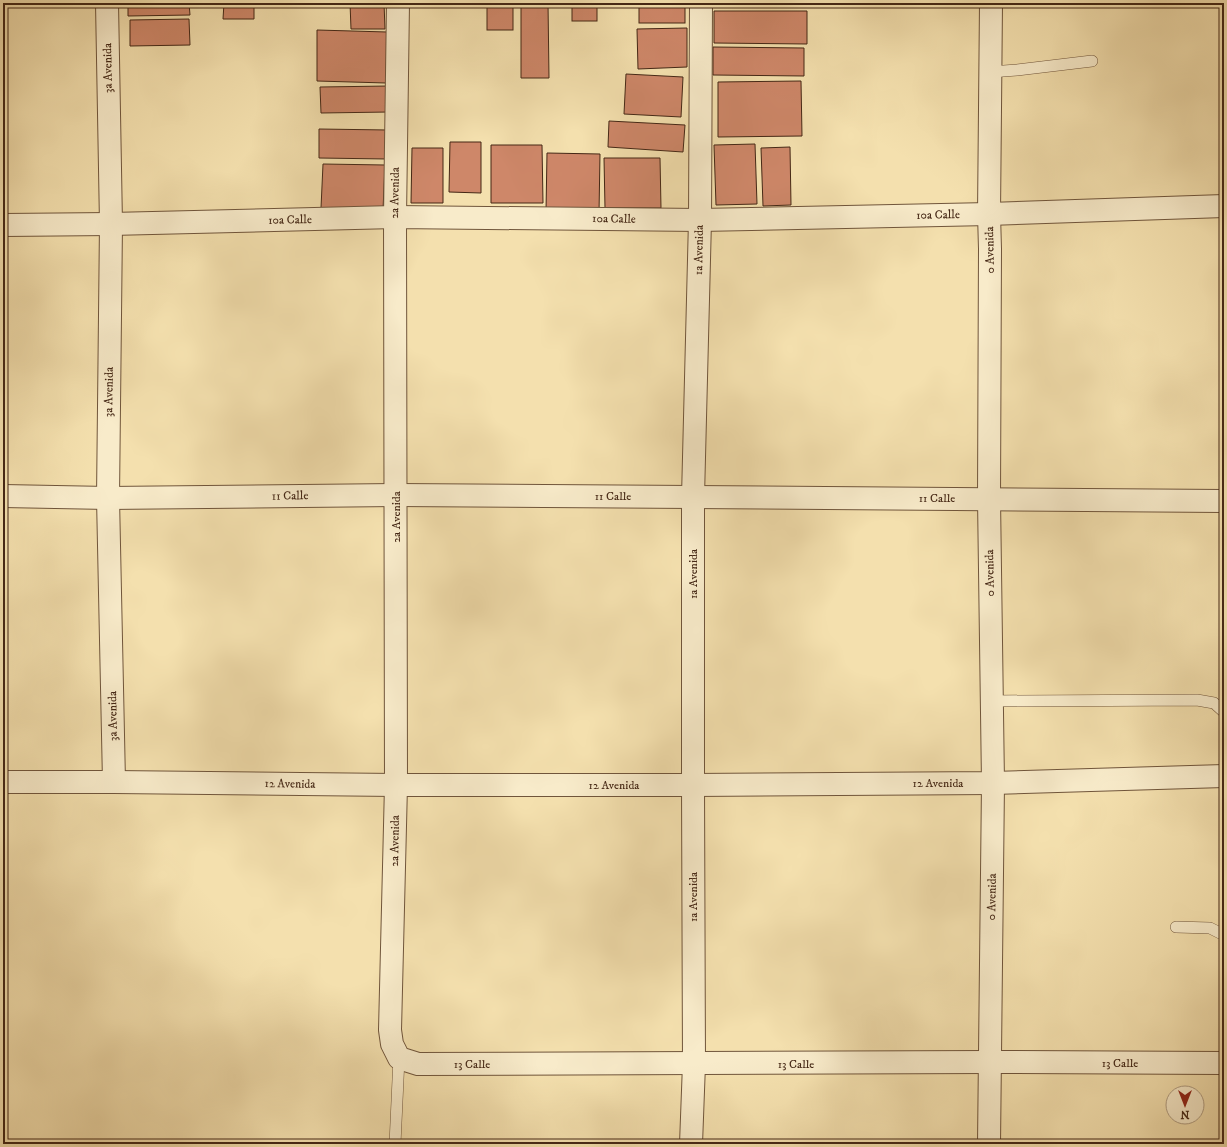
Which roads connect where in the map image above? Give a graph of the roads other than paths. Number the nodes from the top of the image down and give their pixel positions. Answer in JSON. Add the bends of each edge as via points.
{"nodes":[{"id":1,"x":107,"y":3,"type":"edge"},
{"id":2,"x":398,"y":3,"type":"edge"},
{"id":3,"x":701,"y":3,"type":"edge"},
{"id":4,"x":991,"y":3,"type":"edge"},
{"id":5,"x":1092,"y":61,"type":"dead end"},
{"id":6,"x":990,"y":72,"type":"junction"},
{"id":7,"x":1224,"y":206,"type":"edge"},
{"id":8,"x":989,"y":214,"type":"junction"},
{"id":9,"x":395,"y":217,"type":"junction"},
{"id":10,"x":700,"y":220,"type":"junction"},
{"id":11,"x":111,"y":224,"type":"junction"},
{"id":12,"x":3,"y":225,"type":"edge"},
{"id":13,"x":396,"y":495,"type":"junction"},
{"id":14,"x":3,"y":496,"type":"edge"},
{"id":15,"x":693,"y":497,"type":"junction"},
{"id":16,"x":108,"y":498,"type":"junction"},
{"id":17,"x":989,"y":499,"type":"junction"},
{"id":18,"x":1224,"y":501,"type":"edge"},
{"id":19,"x":992,"y":701,"type":"junction"},
{"id":20,"x":1224,"y":712,"type":"edge"},
{"id":21,"x":1224,"y":776,"type":"edge"},
{"id":22,"x":3,"y":782,"type":"edge"},
{"id":23,"x":114,"y":782,"type":"junction"},
{"id":24,"x":993,"y":783,"type":"junction"},
{"id":25,"x":396,"y":785,"type":"junction"},
{"id":26,"x":693,"y":785,"type":"junction"},
{"id":27,"x":1176,"y":927,"type":"dead end"},
{"id":28,"x":1224,"y":935,"type":"edge"},
{"id":29,"x":399,"y":1058,"type":"junction"},
{"id":30,"x":990,"y":1062,"type":"junction"},
{"id":31,"x":1224,"y":1063,"type":"edge"},
{"id":32,"x":694,"y":1064,"type":"junction"},
{"id":33,"x":394,"y":1144,"type":"edge"},
{"id":34,"x":691,"y":1144,"type":"edge"},
{"id":35,"x":989,"y":1144,"type":"edge"}],
"edges":[{"from":1,"to":11,"type":"street","name":"3a Avenida"},
{"from":2,"to":9,"type":"street","name":"2a Avenida"},
{"from":3,"to":10,"type":"street","name":"1a Avenida"},
{"from":4,"to":6,"type":"street","name":"0 Avenida"},
{"from":5,"to":6,"type":"lane"},
{"from":6,"to":8,"type":"street","name":"0 Avenida"},
{"from":7,"to":8,"type":"street","name":"10a Calle"},
{"from":8,"to":10,"type":"street","name":"10a Calle"},
{"from":8,"to":17,"type":"street","name":"0 Avenida"},
{"from":9,"to":10,"type":"street","name":"10a Calle"},
{"from":9,"to":11,"type":"street","name":"10a Calle"},
{"from":9,"to":13,"type":"street","name":"2a Avenida"},
{"from":10,"to":15,"type":"street","name":"1a Avenida"},
{"from":11,"to":12,"type":"street","name":"10a Calle"},
{"from":11,"to":16,"type":"street","name":"3a Avenida"},
{"from":13,"to":15,"type":"street","name":"11 Calle"},
{"from":13,"to":16,"type":"street","name":"11 Calle"},
{"from":13,"to":25,"type":"street","name":"2a Avenida"},
{"from":14,"to":16,"type":"street","name":"11 Calle"},
{"from":15,"to":17,"type":"street","name":"11 Calle"},
{"from":15,"to":26,"type":"street","name":"1a Avenida"},
{"from":16,"to":23,"type":"street","name":"3a Avenida"},
{"from":17,"to":18,"type":"street","name":"11 Calle"},
{"from":17,"to":19,"type":"street","name":"0 Avenida"},
{"from":19,"to":20,"type":"lane","via":[[1197,700],[1214,703]]},
{"from":19,"to":24,"type":"street","name":"0 Avenida"},
{"from":21,"to":24,"type":"street","name":"12 Avenida"},
{"from":22,"to":23,"type":"street","name":"12 Avenida"},
{"from":23,"to":25,"type":"street","name":"12 Avenida"},
{"from":24,"to":26,"type":"street","name":"12 Avenida"},
{"from":24,"to":30,"type":"street","name":"0 Avenida"},
{"from":25,"to":26,"type":"street","name":"12 Avenida"},
{"from":25,"to":29,"type":"street","name":"2a Avenida","via":[[390,1030],[392,1044]]},
{"from":26,"to":32,"type":"street","name":"1a Avenida"},
{"from":27,"to":28,"type":"lane","via":[[1210,928]]},
{"from":29,"to":32,"type":"street","name":"13 Calle","via":[[418,1064]]},
{"from":29,"to":33,"type":"lane"},
{"from":30,"to":31,"type":"street","name":"13 Calle"},
{"from":30,"to":32,"type":"street","name":"13 Calle"},
{"from":30,"to":35,"type":"street","name":"0 Avenida"},
{"from":32,"to":34,"type":"street","name":"1a Avenida"}]}
